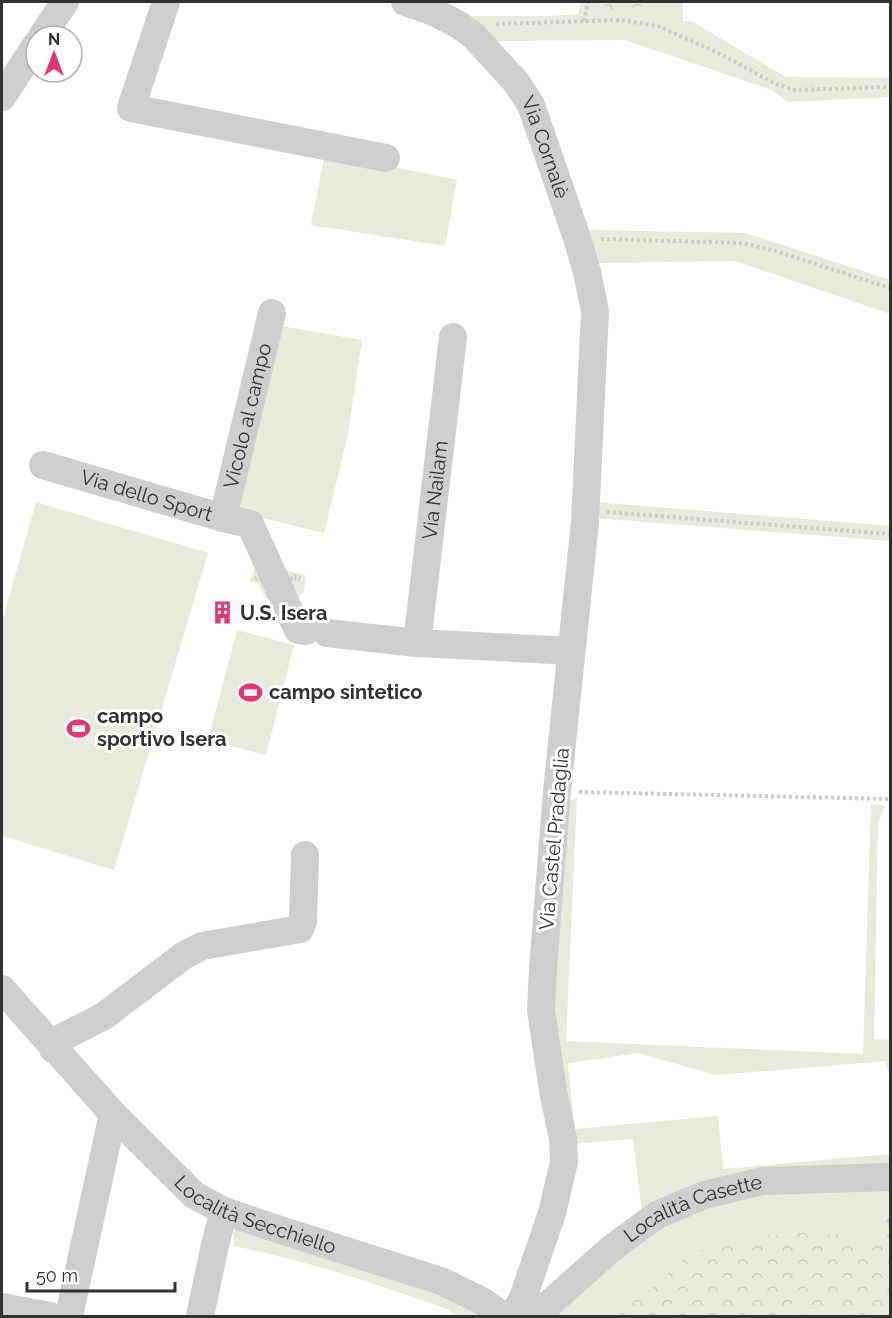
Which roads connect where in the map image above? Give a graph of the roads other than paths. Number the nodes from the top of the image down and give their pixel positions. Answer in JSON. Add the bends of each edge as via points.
{"nodes":[{"id":1,"x":65,"y":2,"type":"edge"},
{"id":2,"x":166,"y":2,"type":"edge"},
{"id":3,"x":405,"y":2,"type":"edge"},
{"id":4,"x":50,"y":24,"type":"edge"},
{"id":5,"x":24,"y":63,"type":"edge"},
{"id":6,"x":2,"y":97,"type":"edge"},
{"id":7,"x":386,"y":158,"type":"dead end"},
{"id":8,"x":272,"y":313,"type":"dead end"},
{"id":9,"x":453,"y":337,"type":"dead end"},
{"id":10,"x":594,"y":352,"type":"joint"},
{"id":11,"x":43,"y":465,"type":"dead end"},
{"id":12,"x":237,"y":521,"type":"junction"},
{"id":13,"x":417,"y":643,"type":"junction"},
{"id":14,"x":571,"y":651,"type":"junction"},
{"id":15,"x":305,"y":855,"type":"dead end"},
{"id":16,"x":2,"y":989,"type":"edge"},
{"id":17,"x":53,"y":1049,"type":"junction"},
{"id":18,"x":113,"y":1114,"type":"junction"},
{"id":19,"x":891,"y":1177,"type":"edge"},
{"id":20,"x":224,"y":1211,"type":"junction"},
{"id":21,"x":2,"y":1307,"type":"edge"},
{"id":22,"x":50,"y":1317,"type":"edge"},
{"id":23,"x":69,"y":1317,"type":"edge"},
{"id":24,"x":200,"y":1317,"type":"edge"},
{"id":25,"x":503,"y":1317,"type":"edge"},
{"id":26,"x":513,"y":1317,"type":"edge"},
{"id":27,"x":526,"y":1317,"type":"edge"}],
"edges":[{"from":1,"to":4,"type":"street"},
{"from":2,"to":7,"type":"street","via":[[131,108]]},
{"from":3,"to":10,"type":"street","name":"Via Cornalè","via":[[434,12],[474,36],[516,82],[531,105],[587,272],[595,311]]},
{"from":5,"to":6,"type":"street"},
{"from":8,"to":12,"type":"street","name":"Vicolo al campo"},
{"from":9,"to":13,"type":"street","name":"Via Nailam"},
{"from":10,"to":14,"type":"street","name":"Via Castel Pradaglia","via":[[585,522]]},
{"from":11,"to":12,"type":"street","name":"Via dello Sport"},
{"from":12,"to":13,"type":"street","via":[[298,630]]},
{"from":13,"to":14,"type":"street"},
{"from":14,"to":26,"type":"street","name":"Via Castel Pradaglia","via":[[541,1010],[564,1162],[552,1213]]},
{"from":15,"to":17,"type":"street","via":[[300,929],[202,946],[104,1016],[63,1037]]},
{"from":16,"to":17,"type":"street","name":"Località Secchiello"},
{"from":17,"to":18,"type":"street","name":"Località Secchiello"},
{"from":18,"to":20,"type":"street","name":"Località Secchiello","via":[[194,1195]]},
{"from":18,"to":23,"type":"street"},
{"from":19,"to":27,"type":"street","name":"Località Casette","via":[[762,1181],[704,1195],[657,1215],[612,1248],[549,1304]]},
{"from":20,"to":24,"type":"street"},
{"from":20,"to":25,"type":"street","name":"Località Secchiello","via":[[441,1281],[482,1301]]},
{"from":21,"to":22,"type":"street"}]}
